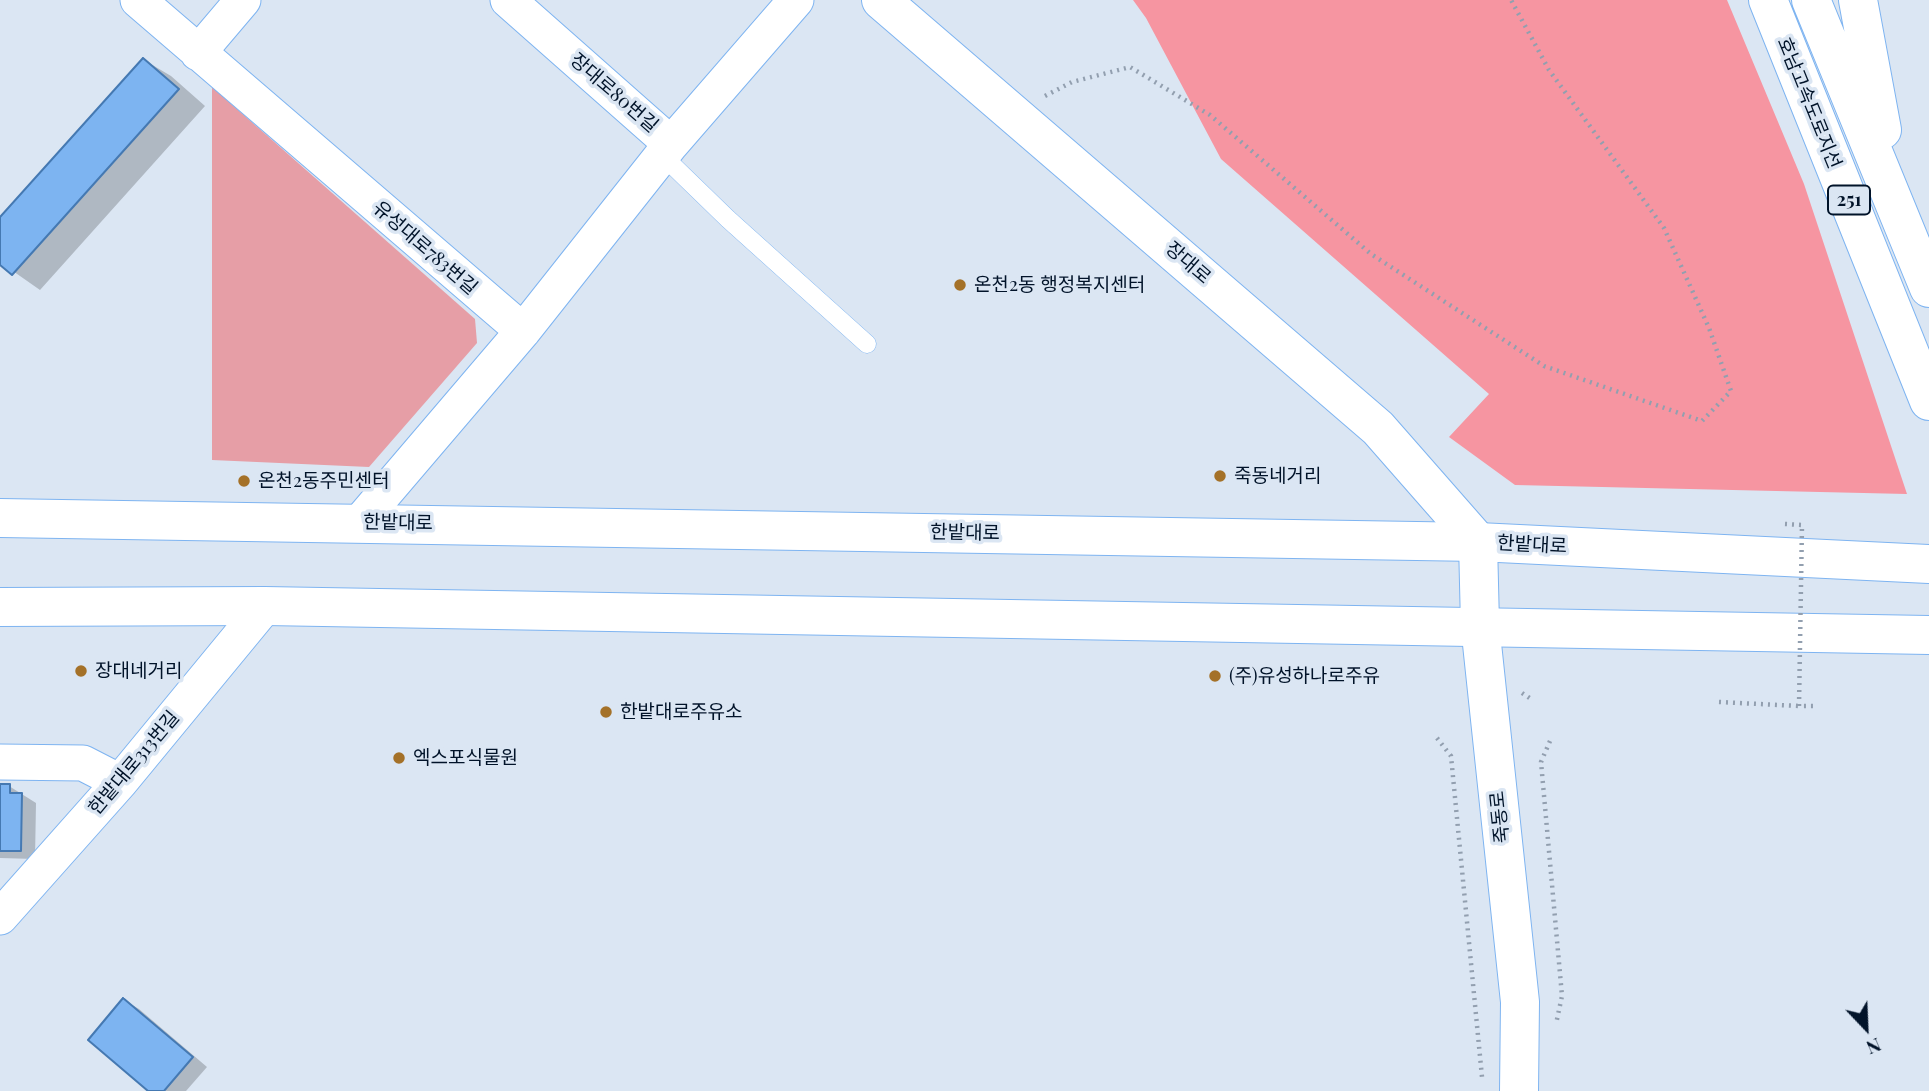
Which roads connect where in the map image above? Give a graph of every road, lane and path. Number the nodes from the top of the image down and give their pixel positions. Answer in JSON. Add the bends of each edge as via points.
{"nodes":[{"id":1,"x":138,"y":0,"type":"edge"},
{"id":2,"x":243,"y":0,"type":"edge"},
{"id":3,"x":508,"y":0,"type":"edge"},
{"id":4,"x":796,"y":0,"type":"edge"},
{"id":5,"x":881,"y":0,"type":"edge"},
{"id":6,"x":1511,"y":0,"type":"edge"},
{"id":7,"x":1768,"y":0,"type":"edge"},
{"id":8,"x":1811,"y":0,"type":"edge"},
{"id":9,"x":1858,"y":0,"type":"edge"},
{"id":10,"x":198,"y":53,"type":"junction"},
{"id":11,"x":1014,"y":111,"type":"junction"},
{"id":12,"x":667,"y":149,"type":"junction"},
{"id":13,"x":1898,"y":211,"type":"junction"},
{"id":14,"x":1929,"y":288,"type":"edge"},
{"id":15,"x":523,"y":331,"type":"junction"},
{"id":16,"x":867,"y":344,"type":"dead end"},
{"id":17,"x":1929,"y":401,"type":"edge"},
{"id":18,"x":0,"y":518,"type":"edge"},
{"id":19,"x":360,"y":522,"type":"junction"},
{"id":20,"x":1785,"y":524,"type":"dead end"},
{"id":21,"x":1478,"y":542,"type":"junction"},
{"id":22,"x":1929,"y":564,"type":"edge"},
{"id":23,"x":265,"y":606,"type":"junction"},
{"id":24,"x":0,"y":607,"type":"edge"},
{"id":25,"x":1480,"y":625,"type":"junction"},
{"id":26,"x":1929,"y":635,"type":"edge"},
{"id":27,"x":1719,"y":702,"type":"dead end"},
{"id":28,"x":1799,"y":706,"type":"junction"},
{"id":29,"x":1815,"y":706,"type":"dead end"},
{"id":30,"x":1437,"y":738,"type":"dead end"},
{"id":31,"x":1550,"y":741,"type":"dead end"},
{"id":32,"x":0,"y":762,"type":"edge"},
{"id":33,"x":120,"y":782,"type":"junction"},
{"id":34,"x":0,"y":917,"type":"edge"},
{"id":35,"x":1555,"y":1029,"type":"dead end"},
{"id":36,"x":1501,"y":1088,"type":"edge"}],
"edges":[{"from":1,"to":10,"type":"street","name":"유성대로783번길"},
{"from":2,"to":10,"type":"street"},
{"from":3,"to":12,"type":"street","name":"장대로80번길"},
{"from":4,"to":12,"type":"street","name":"장대로80번길"},
{"from":5,"to":11,"type":"main road","name":"장대로"},
{"from":6,"to":11,"type":"path","via":[[1549,70],[1664,228],[1709,328],[1731,391],[1702,421],[1544,366],[1371,254],[1210,115],[1130,67],[1072,82]]},
{"from":7,"to":17,"type":"main road","name":"호남고속도로지선","number":"251"},
{"from":8,"to":13,"type":"main road","number":"251"},
{"from":9,"to":13,"type":"main road"},
{"from":10,"to":15,"type":"street","name":"유성대로783번길"},
{"from":11,"to":21,"type":"main road","name":"장대로","via":[[1378,428]]},
{"from":12,"to":15,"type":"street"},
{"from":12,"to":16,"type":"lane","via":[[728,219]]},
{"from":13,"to":14,"type":"main road","number":"251"},
{"from":15,"to":19,"type":"street"},
{"from":18,"to":19,"type":"main road","name":"한밭대로"},
{"from":19,"to":21,"type":"main road","name":"한밭대로"},
{"from":20,"to":28,"type":"path","bridge":true,"via":[[1802,525]]},
{"from":21,"to":22,"type":"main road","name":"한밭대로"},
{"from":21,"to":25,"type":"main road","name":"죽동로"},
{"from":23,"to":24,"type":"main road"},
{"from":23,"to":25,"type":"main road"},
{"from":23,"to":33,"type":"street","name":"한밭대로313번길"},
{"from":25,"to":26,"type":"main road"},
{"from":25,"to":36,"type":"main road","name":"죽동로","via":[[1520,1002]]},
{"from":27,"to":28,"type":"path"},
{"from":28,"to":29,"type":"path","bridge":true},
{"from":30,"to":36,"type":"path","via":[[1451,756],[1472,947]]},
{"from":31,"to":35,"type":"path","via":[[1541,762],[1562,996]]},
{"from":32,"to":33,"type":"street","via":[[83,763]]},
{"from":33,"to":34,"type":"street","name":"한밭대로313번길"}]}
